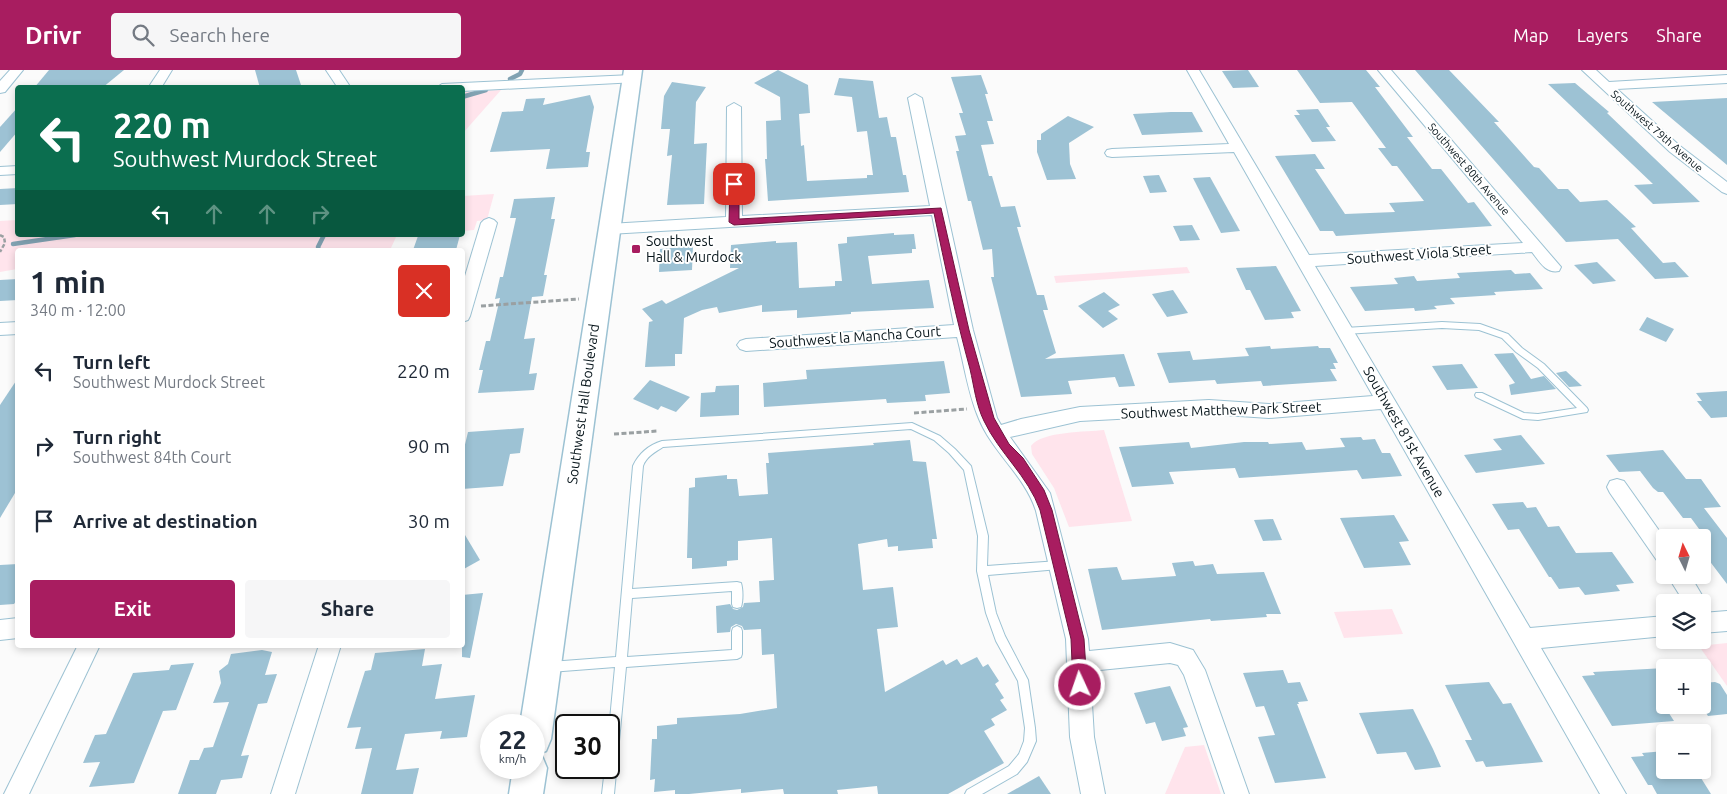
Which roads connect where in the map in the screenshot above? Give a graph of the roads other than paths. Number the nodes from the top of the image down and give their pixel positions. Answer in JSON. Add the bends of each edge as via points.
{"nodes":[{"id":1,"x":17,"y":70,"type":"edge"},
{"id":2,"x":166,"y":70,"type":"edge"},
{"id":3,"x":332,"y":70,"type":"edge"},
{"id":4,"x":1194,"y":70,"type":"edge"},
{"id":5,"x":1384,"y":70,"type":"edge"},
{"id":6,"x":1588,"y":70,"type":"edge"},
{"id":7,"x":1716,"y":70,"type":"edge"},
{"id":8,"x":633,"y":75,"type":"edge"},
{"id":9,"x":1727,"y":79,"type":"edge"},
{"id":10,"x":156,"y":85,"type":"edge"},
{"id":11,"x":343,"y":85,"type":"edge"},
{"id":12,"x":465,"y":86,"type":"edge"},
{"id":13,"x":1606,"y":86,"type":"junction"},
{"id":14,"x":0,"y":89,"type":"edge"},
{"id":15,"x":916,"y":98,"type":"dead end"},
{"id":16,"x":734,"y":106,"type":"dead end"},
{"id":17,"x":1238,"y":148,"type":"junction"},
{"id":18,"x":1112,"y":153,"type":"dead end"},
{"id":19,"x":15,"y":170,"type":"edge"},
{"id":20,"x":0,"y":171,"type":"edge"},
{"id":21,"x":1727,"y":189,"type":"edge"},
{"id":22,"x":938,"y":210,"type":"junction"},
{"id":23,"x":734,"y":222,"type":"junction"},
{"id":24,"x":489,"y":224,"type":"dead end"},
{"id":25,"x":609,"y":229,"type":"junction"},
{"id":26,"x":1536,"y":247,"type":"junction"},
{"id":27,"x":1303,"y":261,"type":"junction"},
{"id":28,"x":1553,"y":267,"type":"dead end"},
{"id":29,"x":465,"y":305,"type":"edge"},
{"id":30,"x":15,"y":328,"type":"edge"},
{"id":31,"x":0,"y":329,"type":"edge"},
{"id":32,"x":964,"y":330,"type":"junction"},
{"id":33,"x":1345,"y":332,"type":"junction"},
{"id":34,"x":746,"y":345,"type":"dead end"},
{"id":35,"x":1479,"y":395,"type":"dead end"},
{"id":36,"x":1388,"y":402,"type":"junction"},
{"id":37,"x":997,"y":434,"type":"junction"},
{"id":38,"x":1617,"y":487,"type":"dead end"},
{"id":39,"x":1656,"y":543,"type":"edge"},
{"id":40,"x":1059,"y":565,"type":"junction"},
{"id":41,"x":982,"y":570,"type":"junction"},
{"id":42,"x":627,"y":594,"type":"junction"},
{"id":43,"x":737,"y":604,"type":"dead end"},
{"id":44,"x":1656,"y":627,"type":"edge"},
{"id":45,"x":15,"y":628,"type":"edge"},
{"id":46,"x":0,"y":630,"type":"edge"},
{"id":47,"x":737,"y":631,"type":"dead end"},
{"id":48,"x":1525,"y":639,"type":"junction"},
{"id":49,"x":88,"y":648,"type":"edge"},
{"id":50,"x":329,"y":648,"type":"edge"},
{"id":51,"x":621,"y":662,"type":"junction"},
{"id":52,"x":1079,"y":662,"type":"junction"},
{"id":53,"x":544,"y":668,"type":"junction"},
{"id":54,"x":538,"y":714,"type":"edge"},
{"id":55,"x":528,"y":779,"type":"edge"},
{"id":56,"x":16,"y":794,"type":"edge"},
{"id":57,"x":282,"y":794,"type":"edge"},
{"id":58,"x":526,"y":794,"type":"edge"},
{"id":59,"x":608,"y":794,"type":"edge"},
{"id":60,"x":971,"y":794,"type":"edge"},
{"id":61,"x":1093,"y":794,"type":"edge"},
{"id":62,"x":1237,"y":794,"type":"edge"},
{"id":63,"x":1614,"y":794,"type":"edge"}],
"edges":[{"from":1,"to":14,"type":"street"},
{"from":2,"to":10,"type":"street"},
{"from":3,"to":11,"type":"street"},
{"from":4,"to":17,"type":"street","name":"Southwest 81st Avenue"},
{"from":5,"to":26,"type":"street","name":"Southwest 80th Avenue"},
{"from":6,"to":13,"type":"street","name":"Southwest 79th Avenue"},
{"from":7,"to":9,"type":"street"},
{"from":8,"to":12,"type":"street"},
{"from":8,"to":25,"type":"main road","name":"Southwest Hall Boulevard"},
{"from":9,"to":13,"type":"street"},
{"from":13,"to":21,"type":"street","name":"Southwest 79th Avenue","via":[[1688,160]]},
{"from":15,"to":22,"type":"street"},
{"from":16,"to":23,"type":"street"},
{"from":17,"to":18,"type":"street"},
{"from":17,"to":27,"type":"street","name":"Southwest 81st Avenue"},
{"from":19,"to":20,"type":"street"},
{"from":22,"to":23,"type":"street"},
{"from":22,"to":32,"type":"street"},
{"from":23,"to":25,"type":"street"},
{"from":24,"to":29,"type":"street"},
{"from":25,"to":53,"type":"main road","name":"Southwest Hall Boulevard"},
{"from":26,"to":27,"type":"street","name":"Southwest Viola Street"},
{"from":26,"to":28,"type":"street","name":"Southwest 80th Avenue"},
{"from":27,"to":33,"type":"street","name":"Southwest 81st Avenue"},
{"from":30,"to":31,"type":"street"},
{"from":32,"to":34,"type":"street","name":"Southwest la Mancha Court"},
{"from":32,"to":37,"type":"street","via":[[988,419]]},
{"from":33,"to":35,"type":"lane","via":[[1442,325],[1480,327],[1505,336],[1541,366],[1584,410],[1523,416]]},
{"from":33,"to":36,"type":"street","name":"Southwest 81st Avenue"},
{"from":36,"to":37,"type":"street","name":"Southwest Matthew Park Street","via":[[1268,411],[1210,407],[1080,414]]},
{"from":36,"to":48,"type":"street","name":"Southwest 81st Avenue"},
{"from":37,"to":40,"type":"street","via":[[1040,493]]},
{"from":38,"to":39,"type":"street"},
{"from":40,"to":41,"type":"lane"},
{"from":40,"to":52,"type":"street","via":[[1077,639]]},
{"from":41,"to":42,"type":"lane","via":[[983,536],[968,469],[937,438],[912,426],[902,425],[670,443],[652,449],[638,466]]},
{"from":41,"to":60,"type":"lane","via":[[1000,638],[1023,680],[1030,741],[1024,758],[1014,770]]},
{"from":42,"to":43,"type":"lane","via":[[738,586]]},
{"from":42,"to":51,"type":"lane"},
{"from":44,"to":48,"type":"street"},
{"from":45,"to":46,"type":"street"},
{"from":47,"to":51,"type":"lane","via":[[737,654]]},
{"from":48,"to":63,"type":"street","name":"Southwest 81st Avenue"},
{"from":49,"to":56,"type":"street"},
{"from":50,"to":57,"type":"street"},
{"from":51,"to":53,"type":"lane"},
{"from":51,"to":59,"type":"lane"},
{"from":52,"to":61,"type":"street","via":[[1082,737]]},
{"from":52,"to":62,"type":"street","via":[[1170,653],[1185,657],[1194,670]]},
{"from":53,"to":54,"type":"main road","name":"Southwest Hall Boulevard"},
{"from":55,"to":58,"type":"main road"}]}
